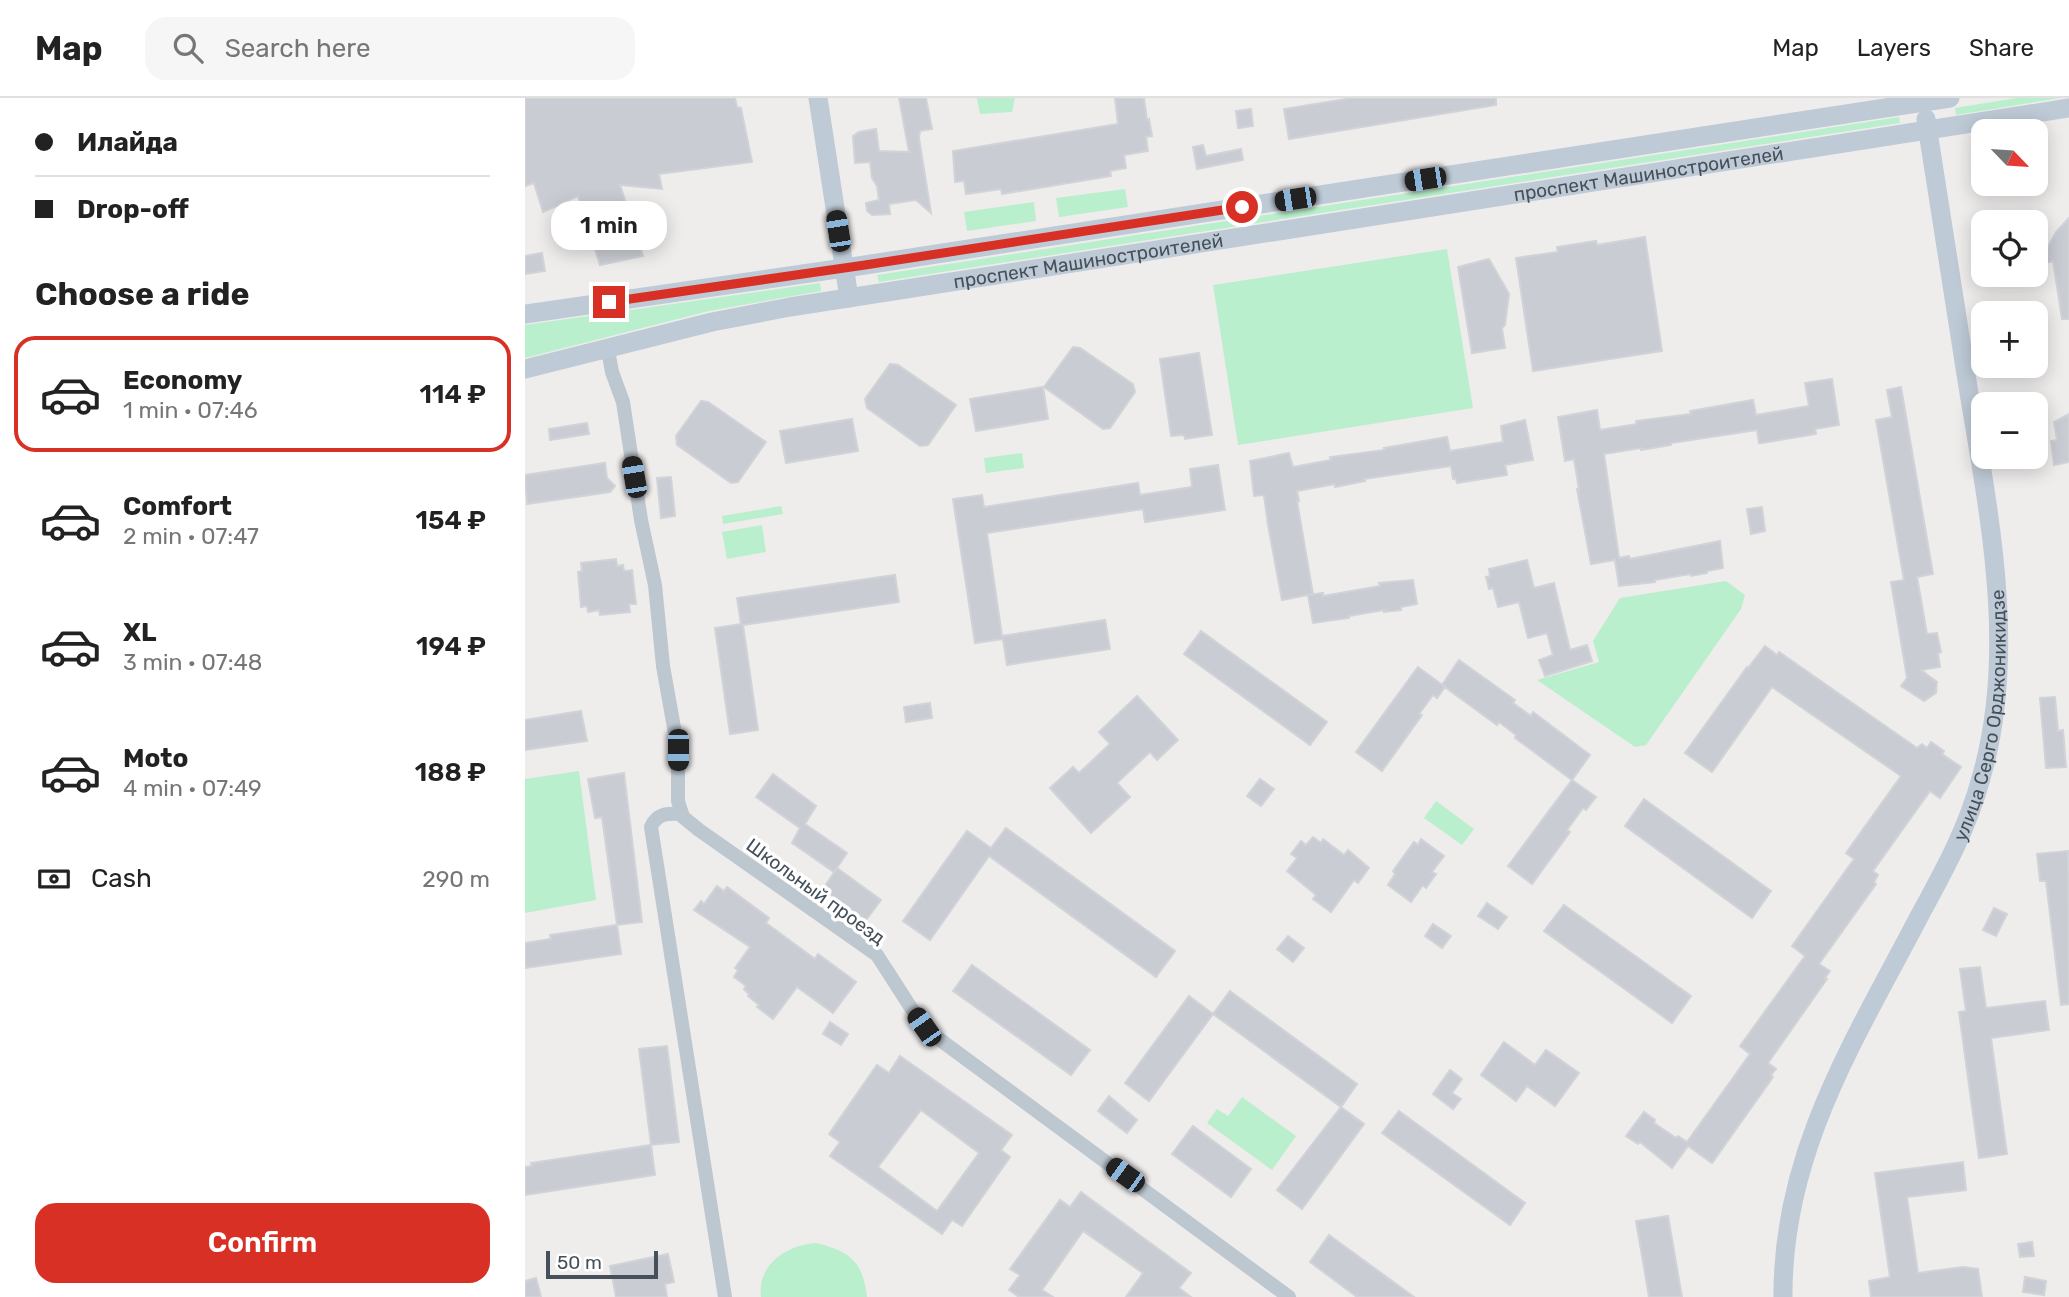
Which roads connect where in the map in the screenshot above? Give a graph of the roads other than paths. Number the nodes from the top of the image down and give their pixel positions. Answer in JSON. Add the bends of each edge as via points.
{"nodes":[{"id":1,"x":818,"y":98,"type":"edge"},
{"id":2,"x":1950,"y":98,"type":"edge"},
{"id":3,"x":1923,"y":100,"type":"edge"},
{"id":4,"x":2069,"y":108,"type":"edge"},
{"id":5,"x":1928,"y":130,"type":"junction"},
{"id":6,"x":845,"y":268,"type":"junction"},
{"id":7,"x":710,"y":288,"type":"junction"},
{"id":8,"x":849,"y":298,"type":"junction"},
{"id":9,"x":525,"y":314,"type":"edge"},
{"id":10,"x":712,"y":322,"type":"junction"},
{"id":11,"x":608,"y":350,"type":"junction"},
{"id":12,"x":525,"y":369,"type":"edge"},
{"id":13,"x":682,"y":814,"type":"junction"},
{"id":14,"x":725,"y":1297,"type":"edge"},
{"id":15,"x":1289,"y":1297,"type":"edge"},
{"id":16,"x":1783,"y":1297,"type":"edge"}],
"edges":[{"from":1,"to":6,"type":"main road"},
{"from":2,"to":3,"type":"main road","name":"проспект Машиностроителей"},
{"from":3,"to":5,"type":"main road","name":"улица Серго Орджоникидзе"},
{"from":3,"to":6,"type":"main road","name":"проспект Машиностроителей"},
{"from":4,"to":5,"type":"main road","name":"проспект Машиностроителей"},
{"from":5,"to":8,"type":"main road","name":"проспект Машиностроителей"},
{"from":5,"to":16,"type":"main road","name":"улица Серго Орджоникидзе","via":[[1991,538],[1997,628],[1993,726],[1963,832],[1845,1059],[1804,1153],[1787,1220]]},
{"from":6,"to":7,"type":"main road","name":"проспект Машиностроителей"},
{"from":6,"to":8,"type":"main road"},
{"from":7,"to":9,"type":"main road","name":"проспект Машиностроителей"},
{"from":7,"to":10,"type":"main road"},
{"from":8,"to":10,"type":"main road","name":"проспект Машиностроителей"},
{"from":10,"to":11,"type":"main road","name":"проспект Машиностроителей"},
{"from":11,"to":12,"type":"main road","name":"проспект Машиностроителей"},
{"from":11,"to":13,"type":"street","via":[[623,402],[655,585],[678,750]]},
{"from":13,"to":14,"type":"street","via":[[663,814],[651,827]]},
{"from":13,"to":15,"type":"street","name":"Школьный проезд","via":[[699,831],[877,956],[924,1027]]}]}
